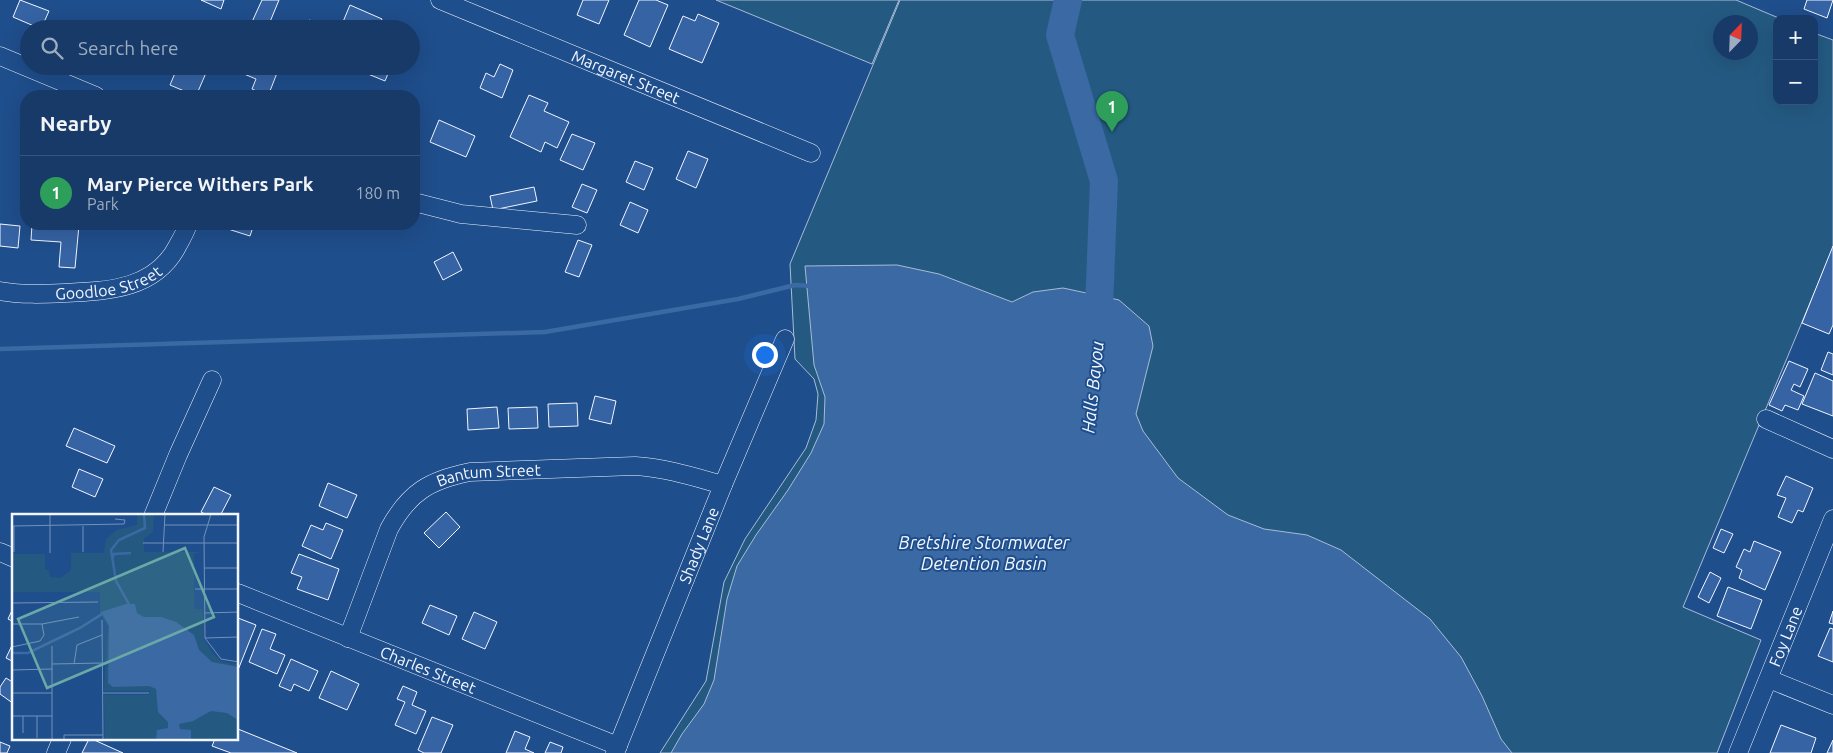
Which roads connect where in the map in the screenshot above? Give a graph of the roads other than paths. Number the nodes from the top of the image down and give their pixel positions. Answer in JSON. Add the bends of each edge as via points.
{"nodes":[{"id":1,"x":440,"y":0,"type":"edge"},
{"id":2,"x":0,"y":56,"type":"edge"},
{"id":3,"x":20,"y":64,"type":"edge"},
{"id":4,"x":46,"y":75,"type":"edge"},
{"id":5,"x":82,"y":90,"type":"edge"},
{"id":6,"x":811,"y":154,"type":"dead end"},
{"id":7,"x":420,"y":204,"type":"edge"},
{"id":8,"x":577,"y":225,"type":"dead end"},
{"id":9,"x":185,"y":230,"type":"edge"},
{"id":10,"x":0,"y":291,"type":"edge"},
{"id":11,"x":785,"y":339,"type":"dead end"},
{"id":12,"x":212,"y":380,"type":"dead end"},
{"id":13,"x":1766,"y":420,"type":"dead end"},
{"id":14,"x":1833,"y":449,"type":"edge"},
{"id":15,"x":723,"y":486,"type":"junction"},
{"id":16,"x":154,"y":514,"type":"edge"},
{"id":17,"x":1833,"y":519,"type":"edge"},
{"id":18,"x":0,"y":552,"type":"edge"},
{"id":19,"x":12,"y":557,"type":"edge"},
{"id":20,"x":239,"y":593,"type":"edge"},
{"id":21,"x":348,"y":638,"type":"junction"},
{"id":22,"x":1769,"y":678,"type":"junction"},
{"id":23,"x":1833,"y":705,"type":"edge"},
{"id":24,"x":62,"y":740,"type":"edge"},
{"id":25,"x":616,"y":749,"type":"edge"},
{"id":26,"x":56,"y":753,"type":"edge"},
{"id":27,"x":1738,"y":753,"type":"edge"}],
"edges":[{"from":1,"to":6,"type":"street","name":"Margaret Street"},
{"from":2,"to":3,"type":"street"},
{"from":4,"to":5,"type":"street"},
{"from":7,"to":8,"type":"street","via":[[461,214]]},
{"from":9,"to":10,"type":"street","name":"Goodloe Street","via":[[162,268],[121,288],[40,294]]},
{"from":11,"to":15,"type":"street","name":"Shady Lane"},
{"from":12,"to":16,"type":"street"},
{"from":13,"to":14,"type":"street"},
{"from":15,"to":21,"type":"street","name":"Bantum Street","via":[[678,472],[612,465],[470,472],[445,477],[426,486],[398,513]]},
{"from":15,"to":25,"type":"street","name":"Shady Lane"},
{"from":17,"to":22,"type":"street","name":"Foy Lane"},
{"from":18,"to":19,"type":"street"},
{"from":20,"to":21,"type":"street","name":"Charles Street"},
{"from":21,"to":25,"type":"street","name":"Charles Street"},
{"from":22,"to":23,"type":"street"},
{"from":22,"to":27,"type":"street","name":"Foy Lane"},
{"from":24,"to":26,"type":"street"}]}
